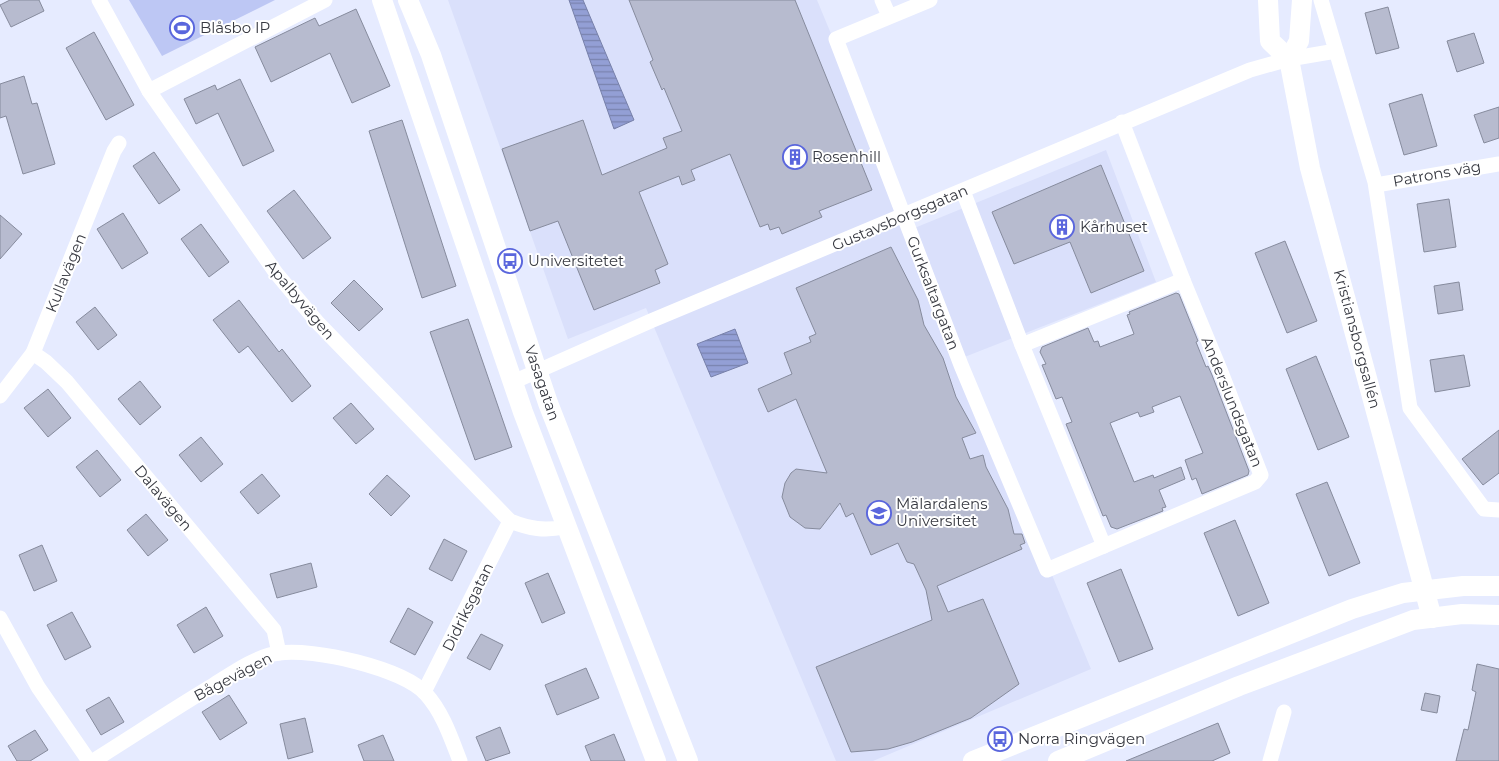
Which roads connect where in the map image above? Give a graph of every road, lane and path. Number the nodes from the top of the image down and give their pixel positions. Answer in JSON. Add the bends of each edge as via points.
{"nodes":[{"id":1,"x":99,"y":0,"type":"edge"},
{"id":2,"x":325,"y":0,"type":"edge"},
{"id":3,"x":382,"y":0,"type":"edge"},
{"id":4,"x":408,"y":0,"type":"edge"},
{"id":5,"x":882,"y":0,"type":"edge"},
{"id":6,"x":930,"y":0,"type":"edge"},
{"id":7,"x":1268,"y":0,"type":"edge"},
{"id":8,"x":1302,"y":0,"type":"edge"},
{"id":9,"x":1321,"y":0,"type":"edge"},
{"id":10,"x":889,"y":16,"type":"junction"},
{"id":11,"x":1336,"y":51,"type":"junction"},
{"id":12,"x":1289,"y":59,"type":"junction"},
{"id":13,"x":149,"y":90,"type":"junction"},
{"id":14,"x":1122,"y":122,"type":"junction"},
{"id":15,"x":119,"y":144,"type":"dead end"},
{"id":16,"x":1499,"y":164,"type":"edge"},
{"id":17,"x":1376,"y":185,"type":"junction"},
{"id":18,"x":963,"y":191,"type":"junction"},
{"id":19,"x":903,"y":217,"type":"junction"},
{"id":20,"x":1183,"y":280,"type":"junction"},
{"id":21,"x":1022,"y":345,"type":"junction"},
{"id":22,"x":33,"y":353,"type":"junction"},
{"id":23,"x":537,"y":372,"type":"junction"},
{"id":24,"x":513,"y":382,"type":"junction"},
{"id":25,"x":0,"y":396,"type":"edge"},
{"id":26,"x":1492,"y":510,"type":"edge"},
{"id":27,"x":510,"y":521,"type":"junction"},
{"id":28,"x":565,"y":527,"type":"junction"},
{"id":29,"x":1104,"y":546,"type":"junction"},
{"id":30,"x":1047,"y":570,"type":"joint"},
{"id":31,"x":1499,"y":586,"type":"edge"},
{"id":32,"x":1426,"y":590,"type":"junction"},
{"id":33,"x":1499,"y":615,"type":"edge"},
{"id":34,"x":0,"y":618,"type":"edge"},
{"id":35,"x":1432,"y":618,"type":"junction"},
{"id":36,"x":279,"y":653,"type":"junction"},
{"id":37,"x":424,"y":692,"type":"junction"},
{"id":38,"x":1284,"y":712,"type":"dead end"},
{"id":39,"x":89,"y":761,"type":"edge"},
{"id":40,"x":93,"y":761,"type":"edge"},
{"id":41,"x":460,"y":761,"type":"edge"},
{"id":42,"x":656,"y":761,"type":"edge"},
{"id":43,"x":688,"y":761,"type":"edge"},
{"id":44,"x":973,"y":761,"type":"edge"},
{"id":45,"x":1058,"y":761,"type":"edge"},
{"id":46,"x":1270,"y":761,"type":"edge"}],
"edges":[{"from":1,"to":13,"type":"street","name":"Apalbyvägen"},
{"from":2,"to":13,"type":"street"},
{"from":3,"to":24,"type":"street","name":"Vasagatan"},
{"from":4,"to":23,"type":"street","name":"Vasagatan","via":[[431,55]]},
{"from":5,"to":10,"type":"street"},
{"from":6,"to":10,"type":"street"},
{"from":7,"to":12,"type":"street","via":[[1270,41]]},
{"from":8,"to":12,"type":"street","via":[[1299,41]]},
{"from":9,"to":11,"type":"street"},
{"from":10,"to":19,"type":"street","name":"Gurksaltargatan","via":[[836,39]]},
{"from":11,"to":12,"type":"street"},
{"from":11,"to":17,"type":"street"},
{"from":12,"to":14,"type":"street","name":"Gustavsborgsgatan","via":[[1250,70]]},
{"from":12,"to":32,"type":"street","name":"Kristiansborgsallén","via":[[1310,168]]},
{"from":13,"to":27,"type":"street","name":"Apalbyvägen","via":[[276,273],[318,323]]},
{"from":14,"to":18,"type":"street","name":"Gustavsborgsgatan"},
{"from":14,"to":20,"type":"street","name":"Anderslundsgatan"},
{"from":15,"to":22,"type":"street","name":"Kullavägen"},
{"from":16,"to":17,"type":"street","name":"Patrons väg"},
{"from":17,"to":26,"type":"street","via":[[1410,408]]},
{"from":18,"to":19,"type":"street","name":"Gustavsborgsgatan"},
{"from":18,"to":21,"type":"street"},
{"from":19,"to":23,"type":"street","name":"Gustavsborgsgatan","via":[[653,320]]},
{"from":19,"to":30,"type":"street","name":"Gurksaltargatan","via":[[994,447]]},
{"from":20,"to":21,"type":"street"},
{"from":20,"to":29,"type":"street","name":"Anderslundsgatan","via":[[1261,475],[1255,482]]},
{"from":21,"to":29,"type":"street"},
{"from":22,"to":25,"type":"street","name":"Kullavägen"},
{"from":22,"to":36,"type":"street","name":"Dalavägen","via":[[67,382],[274,630]]},
{"from":23,"to":24,"type":"street","name":"Gustavsborgsgatan"},
{"from":23,"to":43,"type":"street","name":"Vasagatan"},
{"from":24,"to":28,"type":"street","name":"Vasagatan"},
{"from":27,"to":28,"type":"street","name":"Apalbyvägen","via":[[528,529]]},
{"from":27,"to":37,"type":"street","name":"Didriksgatan"},
{"from":28,"to":42,"type":"street","name":"Vasagatan"},
{"from":29,"to":30,"type":"street","name":"Anderslundsgatan"},
{"from":31,"to":32,"type":"street"},
{"from":32,"to":35,"type":"street","name":"Kristiansborgsallén"},
{"from":32,"to":44,"type":"street","via":[[1403,592],[1352,609]]},
{"from":33,"to":35,"type":"street","via":[[1462,614]]},
{"from":34,"to":39,"type":"street","via":[[38,687]]},
{"from":35,"to":45,"type":"street","via":[[1413,620],[1248,682]]},
{"from":36,"to":37,"type":"street","name":"Bågevägen","via":[[334,656],[368,665]]},
{"from":36,"to":40,"type":"street","name":"Bågevägen","via":[[230,675]]},
{"from":37,"to":41,"type":"street","name":"Bågevägen","via":[[444,722]]},
{"from":38,"to":46,"type":"street"}]}
